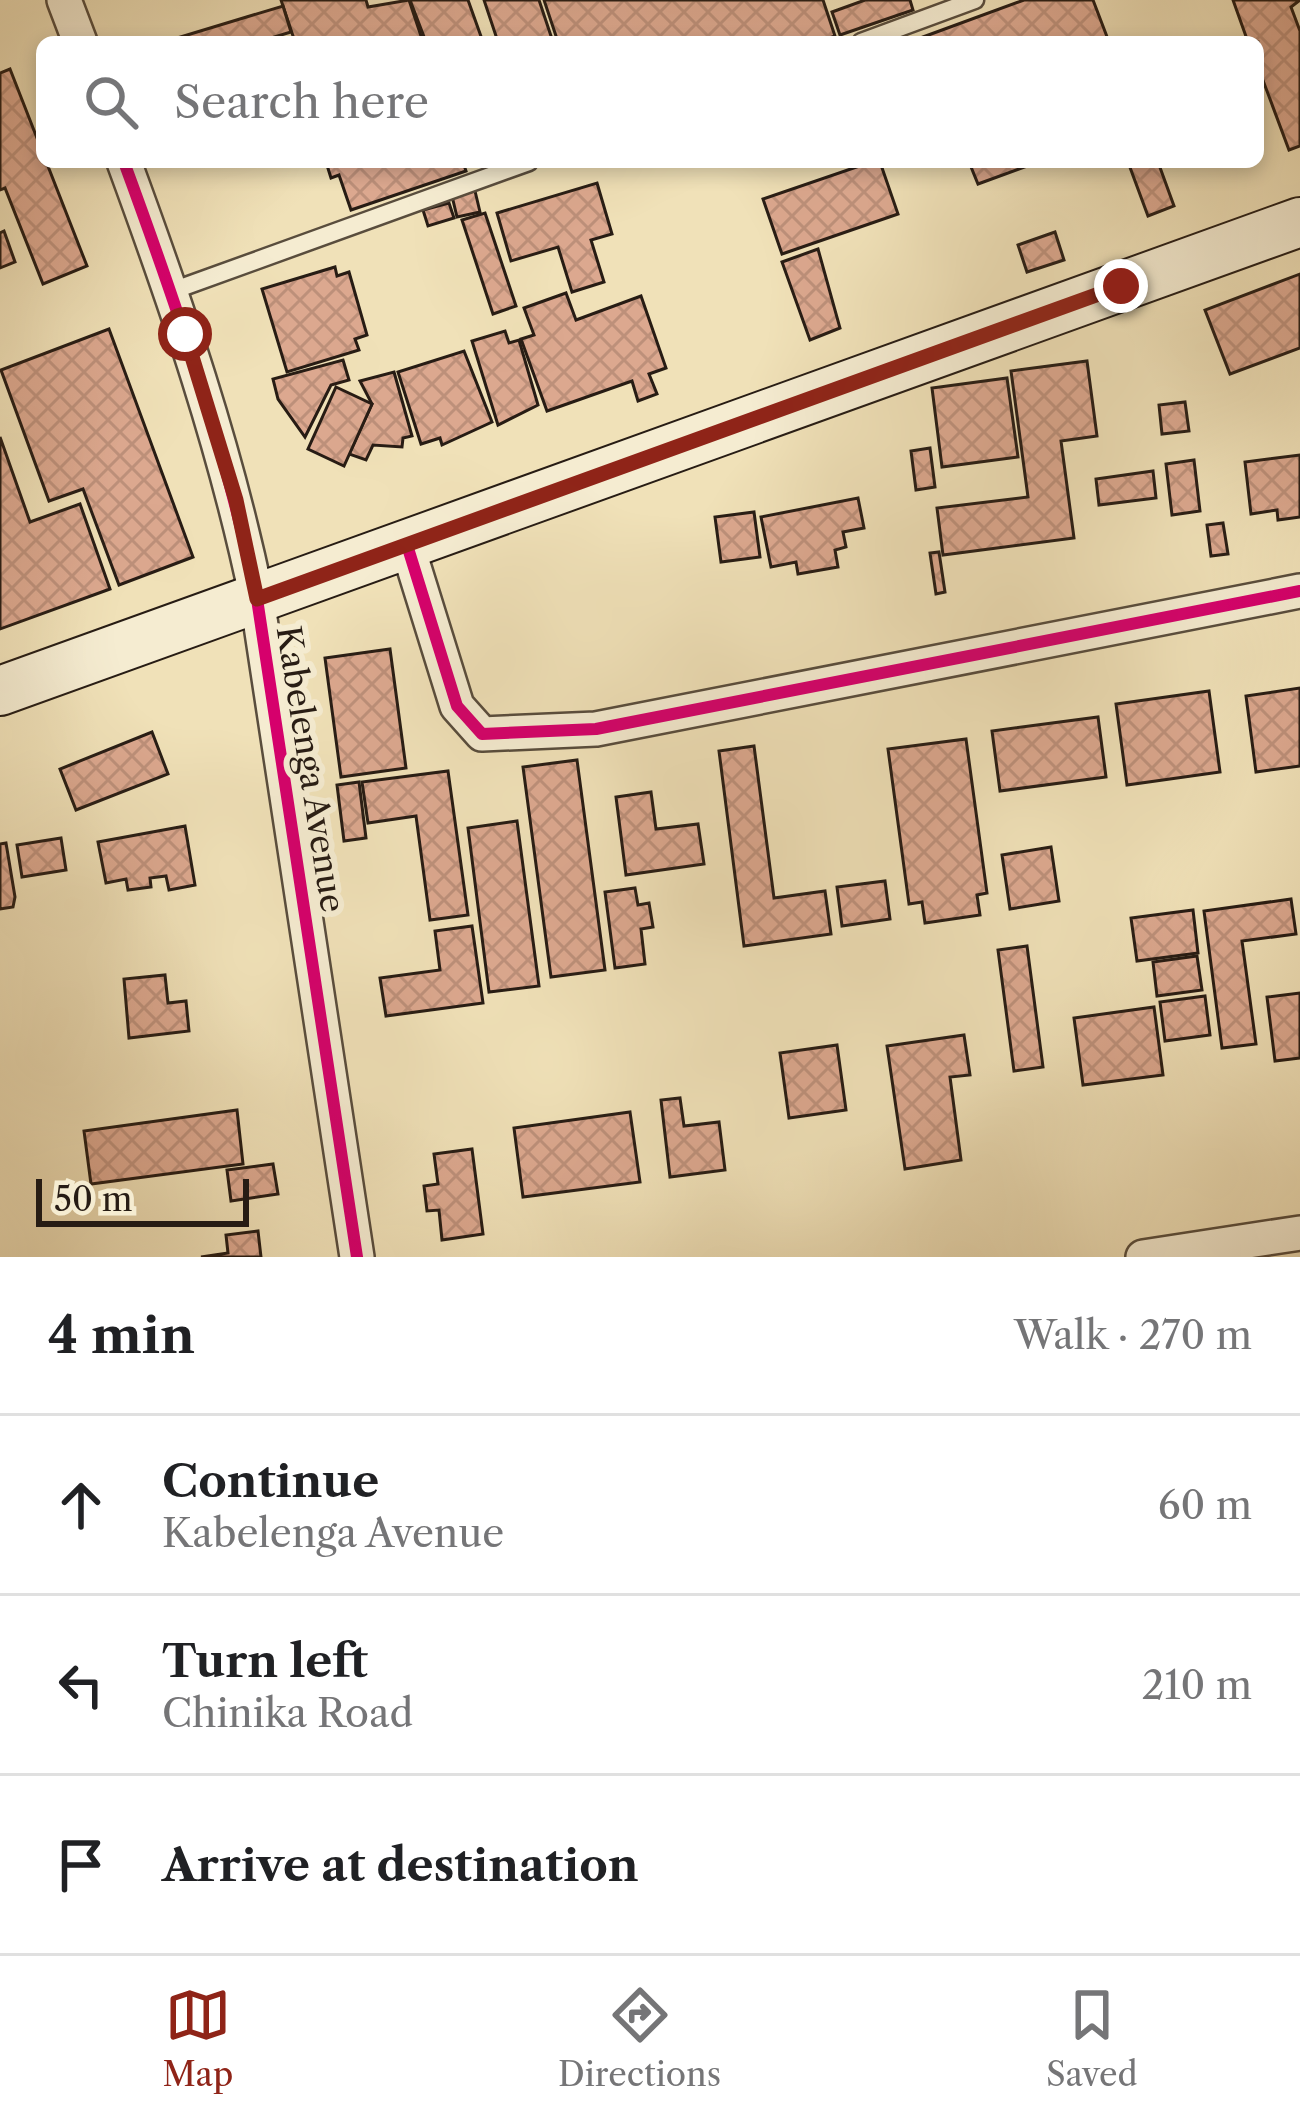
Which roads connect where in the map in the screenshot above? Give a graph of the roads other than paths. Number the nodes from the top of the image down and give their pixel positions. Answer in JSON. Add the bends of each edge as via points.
{"nodes":[{"id":1,"x":64,"y":0,"type":"edge"},
{"id":2,"x":975,"y":0,"type":"edge"},
{"id":3,"x":78,"y":36,"type":"edge"},
{"id":4,"x":877,"y":36,"type":"edge"},
{"id":5,"x":126,"y":168,"type":"edge"},
{"id":6,"x":512,"y":168,"type":"edge"},
{"id":7,"x":1300,"y":222,"type":"edge"},
{"id":8,"x":172,"y":291,"type":"junction"},
{"id":9,"x":407,"y":545,"type":"junction"},
{"id":10,"x":1300,"y":591,"type":"edge"},
{"id":11,"x":257,"y":599,"type":"junction"},
{"id":12,"x":0,"y":691,"type":"edge"},
{"id":13,"x":1300,"y":1233,"type":"edge"},
{"id":14,"x":357,"y":1257,"type":"edge"},
{"id":15,"x":1142,"y":1257,"type":"edge"}],
"edges":[{"from":1,"to":3,"type":"street"},
{"from":2,"to":4,"type":"lane"},
{"from":5,"to":8,"type":"street","name":"Kabelenga Avenue"},
{"from":6,"to":8,"type":"lane"},
{"from":7,"to":9,"type":"main road"},
{"from":8,"to":11,"type":"street","name":"Kabelenga Avenue","via":[[236,500]]},
{"from":9,"to":10,"type":"street","via":[[458,706],[482,734],[596,729]]},
{"from":9,"to":11,"type":"main road"},
{"from":11,"to":12,"type":"main road"},
{"from":11,"to":14,"type":"street","name":"Kabelenga Avenue"},
{"from":13,"to":15,"type":"street"}]}
